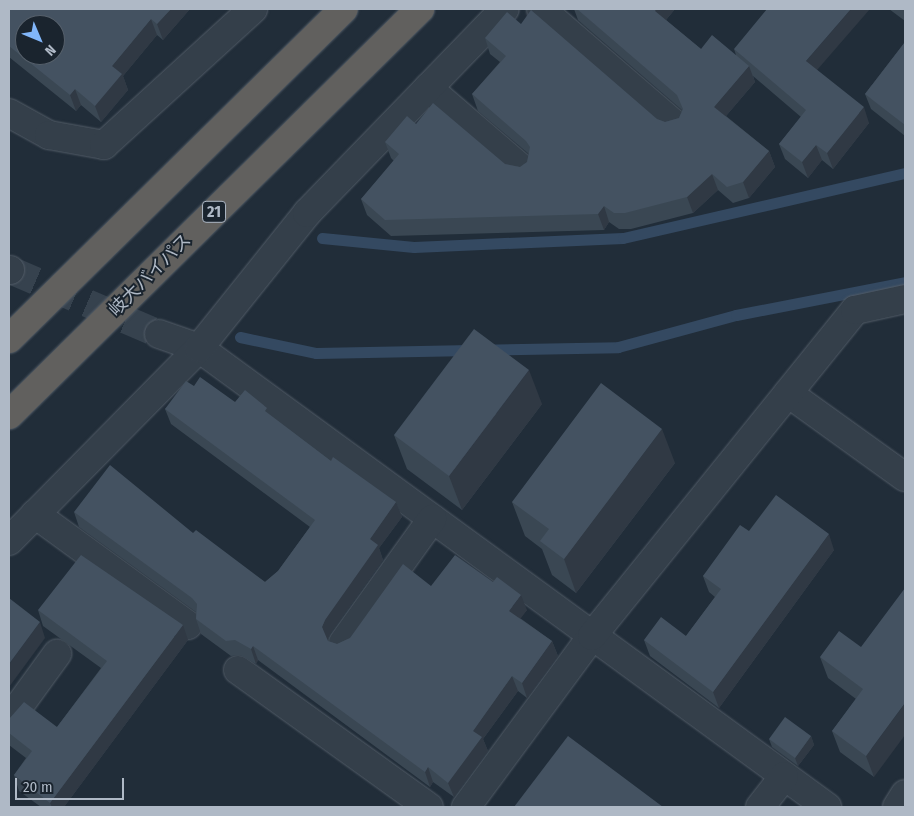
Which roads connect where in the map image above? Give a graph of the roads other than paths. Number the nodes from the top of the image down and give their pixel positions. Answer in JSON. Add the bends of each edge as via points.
{"nodes":[{"id":1,"x":253,"y":9,"type":"edge"},
{"id":2,"x":344,"y":9,"type":"edge"},
{"id":3,"x":420,"y":9,"type":"edge"},
{"id":4,"x":505,"y":9,"type":"edge"},
{"id":5,"x":541,"y":9,"type":"edge"},
{"id":6,"x":428,"y":88,"type":"junction"},
{"id":7,"x":9,"y":113,"type":"edge"},
{"id":8,"x":672,"y":123,"type":"edge"},
{"id":9,"x":521,"y":168,"type":"edge"},
{"id":10,"x":905,"y":299,"type":"edge"},
{"id":11,"x":159,"y":334,"type":"tunnel mouth"},
{"id":12,"x":9,"y":339,"type":"edge"},
{"id":13,"x":199,"y":348,"type":"junction"},
{"id":14,"x":788,"y":393,"type":"junction"},
{"id":15,"x":9,"y":415,"type":"edge"},
{"id":16,"x":905,"y":477,"type":"edge"},
{"id":17,"x":35,"y":514,"type":"junction"},
{"id":18,"x":432,"y":519,"type":"junction"},
{"id":19,"x":9,"y":541,"type":"edge"},
{"id":20,"x":188,"y":625,"type":"dead end"},
{"id":21,"x":592,"y":636,"type":"junction"},
{"id":22,"x":343,"y":643,"type":"edge"},
{"id":23,"x":56,"y":654,"type":"dead end"},
{"id":24,"x":238,"y":670,"type":"dead end"},
{"id":25,"x":9,"y":720,"type":"edge"},
{"id":26,"x":784,"y":776,"type":"junction"},
{"id":27,"x":905,"y":794,"type":"edge"},
{"id":28,"x":429,"y":807,"type":"edge"},
{"id":29,"x":466,"y":807,"type":"edge"},
{"id":30,"x":760,"y":807,"type":"edge"},
{"id":31,"x":827,"y":807,"type":"edge"},
{"id":32,"x":896,"y":807,"type":"edge"}],
"edges":[{"from":1,"to":7,"type":"street","via":[[104,145],[49,135]]},
{"from":2,"to":12,"type":"highway"},
{"from":3,"to":15,"type":"highway","name":"岐大バイパス","number":"21"},
{"from":4,"to":6,"type":"street"},
{"from":5,"to":8,"type":"street"},
{"from":6,"to":9,"type":"street"},
{"from":6,"to":13,"type":"street","via":[[307,214]]},
{"from":10,"to":14,"type":"street","via":[[855,310]]},
{"from":11,"to":13,"type":"street"},
{"from":13,"to":17,"type":"street"},
{"from":13,"to":18,"type":"street"},
{"from":14,"to":16,"type":"street"},
{"from":14,"to":21,"type":"street"},
{"from":17,"to":19,"type":"street"},
{"from":17,"to":20,"type":"street"},
{"from":18,"to":21,"type":"street"},
{"from":18,"to":22,"type":"street"},
{"from":21,"to":26,"type":"street"},
{"from":21,"to":29,"type":"street"},
{"from":23,"to":25,"type":"street"},
{"from":24,"to":28,"type":"street"},
{"from":26,"to":30,"type":"street"},
{"from":26,"to":31,"type":"street"},
{"from":27,"to":32,"type":"street"}]}
